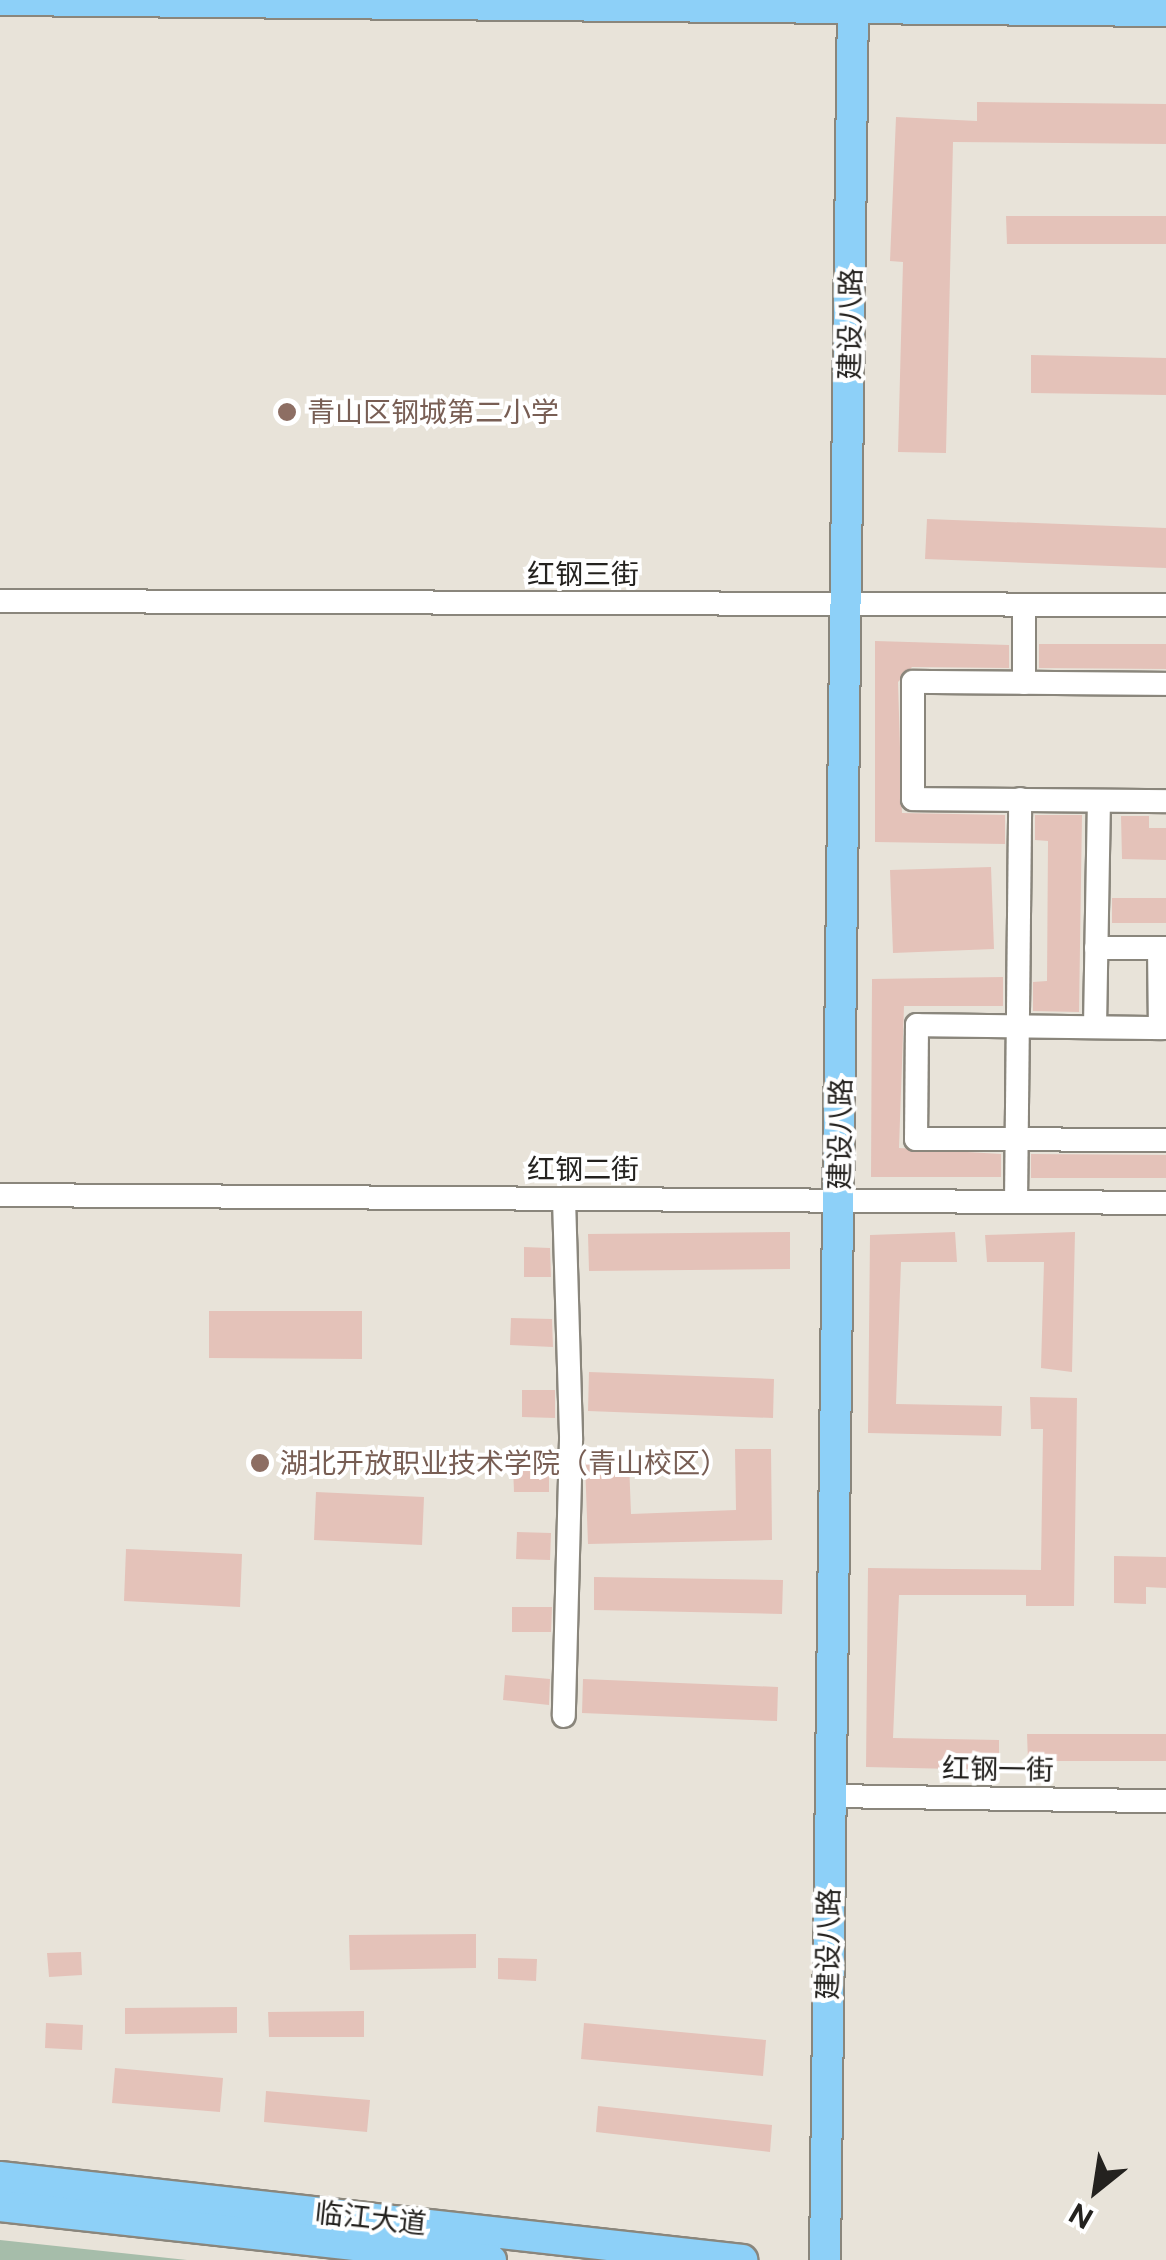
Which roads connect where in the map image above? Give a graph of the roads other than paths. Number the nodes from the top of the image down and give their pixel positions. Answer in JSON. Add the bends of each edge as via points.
{"nodes":[{"id":1,"x":0,"y":0,"type":"edge"},
{"id":2,"x":854,"y":4,"type":"edge"},
{"id":3,"x":1166,"y":11,"type":"edge"},
{"id":4,"x":0,"y":601,"type":"edge"},
{"id":5,"x":1024,"y":605,"type":"junction"},
{"id":6,"x":1166,"y":605,"type":"edge"},
{"id":7,"x":846,"y":606,"type":"junction"},
{"id":8,"x":1024,"y":683,"type":"junction"},
{"id":9,"x":1166,"y":684,"type":"edge"},
{"id":10,"x":1020,"y":800,"type":"junction"},
{"id":11,"x":1099,"y":800,"type":"junction"},
{"id":12,"x":1166,"y":801,"type":"edge"},
{"id":13,"x":1096,"y":948,"type":"junction"},
{"id":14,"x":1163,"y":948,"type":"edge"},
{"id":15,"x":1018,"y":1025,"type":"junction"},
{"id":16,"x":1095,"y":1027,"type":"junction"},
{"id":17,"x":1163,"y":1028,"type":"edge"},
{"id":18,"x":1016,"y":1140,"type":"junction"},
{"id":19,"x":1166,"y":1140,"type":"edge"},
{"id":20,"x":0,"y":1195,"type":"edge"},
{"id":21,"x":564,"y":1199,"type":"junction"},
{"id":22,"x":839,"y":1201,"type":"junction"},
{"id":23,"x":1016,"y":1202,"type":"junction"},
{"id":24,"x":1166,"y":1203,"type":"edge"},
{"id":25,"x":564,"y":1716,"type":"dead end"},
{"id":26,"x":830,"y":1796,"type":"junction"},
{"id":27,"x":1166,"y":1801,"type":"edge"},
{"id":28,"x":0,"y":2176,"type":"edge"},
{"id":29,"x":0,"y":2206,"type":"edge"},
{"id":30,"x":491,"y":2260,"type":"edge"},
{"id":31,"x":742,"y":2260,"type":"edge"},
{"id":32,"x":825,"y":2260,"type":"edge"}],
"edges":[{"from":1,"to":2,"type":"main road"},
{"from":2,"to":3,"type":"main road"},
{"from":2,"to":7,"type":"main road","name":"建设八路"},
{"from":4,"to":7,"type":"street","name":"红钢三街"},
{"from":5,"to":6,"type":"street","name":"红钢三街"},
{"from":5,"to":7,"type":"street","name":"红钢三街"},
{"from":5,"to":8,"type":"street"},
{"from":7,"to":22,"type":"main road","name":"建设八路"},
{"from":8,"to":9,"type":"street"},
{"from":8,"to":10,"type":"street","via":[[914,682],[913,798]]},
{"from":10,"to":11,"type":"street"},
{"from":10,"to":15,"type":"street"},
{"from":11,"to":12,"type":"street"},
{"from":11,"to":13,"type":"street"},
{"from":13,"to":14,"type":"street"},
{"from":13,"to":16,"type":"street"},
{"from":14,"to":17,"type":"street"},
{"from":15,"to":16,"type":"street"},
{"from":15,"to":18,"type":"street"},
{"from":15,"to":18,"type":"street","via":[[917,1025],[916,1139]]},
{"from":16,"to":17,"type":"street"},
{"from":18,"to":19,"type":"street"},
{"from":18,"to":23,"type":"street"},
{"from":20,"to":21,"type":"street","name":"红钢二街"},
{"from":21,"to":22,"type":"street","name":"红钢二街"},
{"from":21,"to":25,"type":"street","via":[[571,1440]]},
{"from":22,"to":23,"type":"street","name":"红钢二街"},
{"from":22,"to":26,"type":"main road","name":"建设八路"},
{"from":23,"to":24,"type":"street","name":"红钢二街"},
{"from":26,"to":27,"type":"street","name":"红钢一街"},
{"from":26,"to":32,"type":"main road","name":"建设八路"},
{"from":28,"to":31,"type":"main road","name":"临江大道"},
{"from":29,"to":30,"type":"main road","name":"临江大道"}]}
